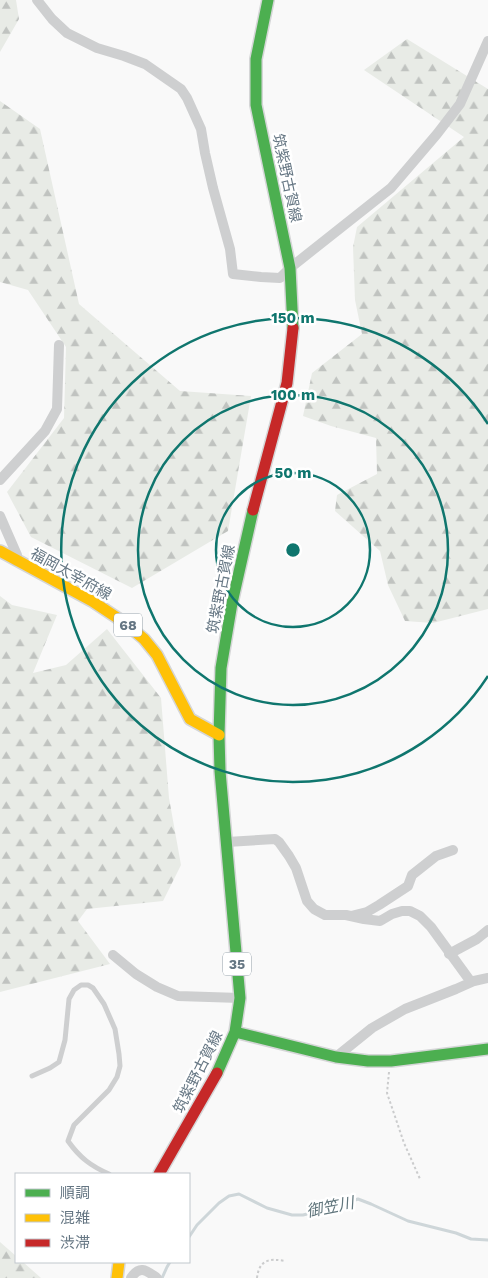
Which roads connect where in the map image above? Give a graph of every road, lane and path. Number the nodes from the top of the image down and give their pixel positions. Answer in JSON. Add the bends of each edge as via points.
{"nodes":[{"id":1,"x":37,"y":0,"type":"edge"},
{"id":2,"x":268,"y":0,"type":"edge"},
{"id":3,"x":488,"y":41,"type":"edge"},
{"id":4,"x":290,"y":268,"type":"junction"},
{"id":5,"x":59,"y":345,"type":"dead end"},
{"id":6,"x":0,"y":480,"type":"edge"},
{"id":7,"x":0,"y":516,"type":"edge"},
{"id":8,"x":0,"y":551,"type":"edge"},
{"id":9,"x":16,"y":560,"type":"junction"},
{"id":10,"x":219,"y":735,"type":"junction"},
{"id":11,"x":227,"y":842,"type":"junction"},
{"id":12,"x":453,"y":850,"type":"dead end"},
{"id":13,"x":350,"y":916,"type":"junction"},
{"id":14,"x":488,"y":930,"type":"edge"},
{"id":15,"x":449,"y":954,"type":"junction"},
{"id":16,"x":113,"y":955,"type":"dead end"},
{"id":17,"x":488,"y":978,"type":"edge"},
{"id":18,"x":471,"y":982,"type":"junction"},
{"id":19,"x":240,"y":998,"type":"junction"},
{"id":20,"x":235,"y":1032,"type":"junction"},
{"id":21,"x":488,"y":1049,"type":"edge"},
{"id":22,"x":336,"y":1057,"type":"junction"},
{"id":23,"x":391,"y":1061,"type":"junction"},
{"id":24,"x":32,"y":1076,"type":"dead end"},
{"id":25,"x":107,"y":1173,"type":"edge"},
{"id":26,"x":160,"y":1173,"type":"edge"},
{"id":27,"x":420,"y":1178,"type":"dead end"},
{"id":28,"x":284,"y":1261,"type":"dead end"},
{"id":29,"x":119,"y":1263,"type":"edge"},
{"id":30,"x":154,"y":1276,"type":"edge"},
{"id":31,"x":117,"y":1278,"type":"edge"},
{"id":32,"x":131,"y":1278,"type":"edge"},
{"id":33,"x":257,"y":1278,"type":"edge"}],
"edges":[{"from":1,"to":4,"type":"street","via":[[67,33],[97,48],[145,64],[181,89],[201,129],[233,274],[280,278]]},
{"from":2,"to":4,"type":"main road","name":"筑紫野古賀線","number":"35","via":[[256,58],[256,105]]},
{"from":3,"to":4,"type":"street","via":[[460,104],[391,188]]},
{"from":4,"to":10,"type":"main road","name":"筑紫野古賀線","number":"35","via":[[293,332],[287,383],[232,603],[221,668]]},
{"from":5,"to":6,"type":"street","via":[[57,409],[45,431]]},
{"from":7,"to":9,"type":"street","via":[[18,555]]},
{"from":8,"to":9,"type":"main road","name":"福岡太宰府線","number":"68"},
{"from":9,"to":10,"type":"main road","name":"福岡太宰府線","number":"68","via":[[92,601],[144,639],[157,655],[190,719]]},
{"from":10,"to":11,"type":"main road","name":"筑紫野古賀線","number":"35"},
{"from":11,"to":13,"type":"street","via":[[275,839],[296,868],[307,901],[314,909],[325,914]]},
{"from":11,"to":19,"type":"main road","name":"筑紫野古賀線","number":"35"},
{"from":12,"to":13,"type":"street","via":[[436,856],[412,875],[408,886],[367,912]]},
{"from":13,"to":15,"type":"street","via":[[380,921],[392,914],[410,911],[431,927]]},
{"from":14,"to":15,"type":"street"},
{"from":15,"to":18,"type":"street"},
{"from":16,"to":19,"type":"street","via":[[136,974],[178,996]]},
{"from":17,"to":18,"type":"street"},
{"from":18,"to":22,"type":"street","via":[[397,1014],[372,1028]]},
{"from":19,"to":20,"type":"main road","name":"筑紫野古賀線","number":"35"},
{"from":20,"to":22,"type":"main road"},
{"from":20,"to":26,"type":"main road","name":"筑紫野古賀線","number":"35","via":[[215,1078]]},
{"from":21,"to":23,"type":"main road"},
{"from":22,"to":23,"type":"main road","via":[[368,1062]]},
{"from":23,"to":27,"type":"path","via":[[387,1093]]},
{"from":24,"to":25,"type":"lane","via":[[59,1062],[69,999],[74,990],[81,985],[93,988],[115,1029],[120,1066],[109,1090],[74,1125],[68,1141],[76,1153]]},
{"from":28,"to":33,"type":"path","via":[[268,1260],[258,1269]]},
{"from":29,"to":31,"type":"main road"},
{"from":30,"to":32,"type":"street","via":[[144,1269]]}]}
